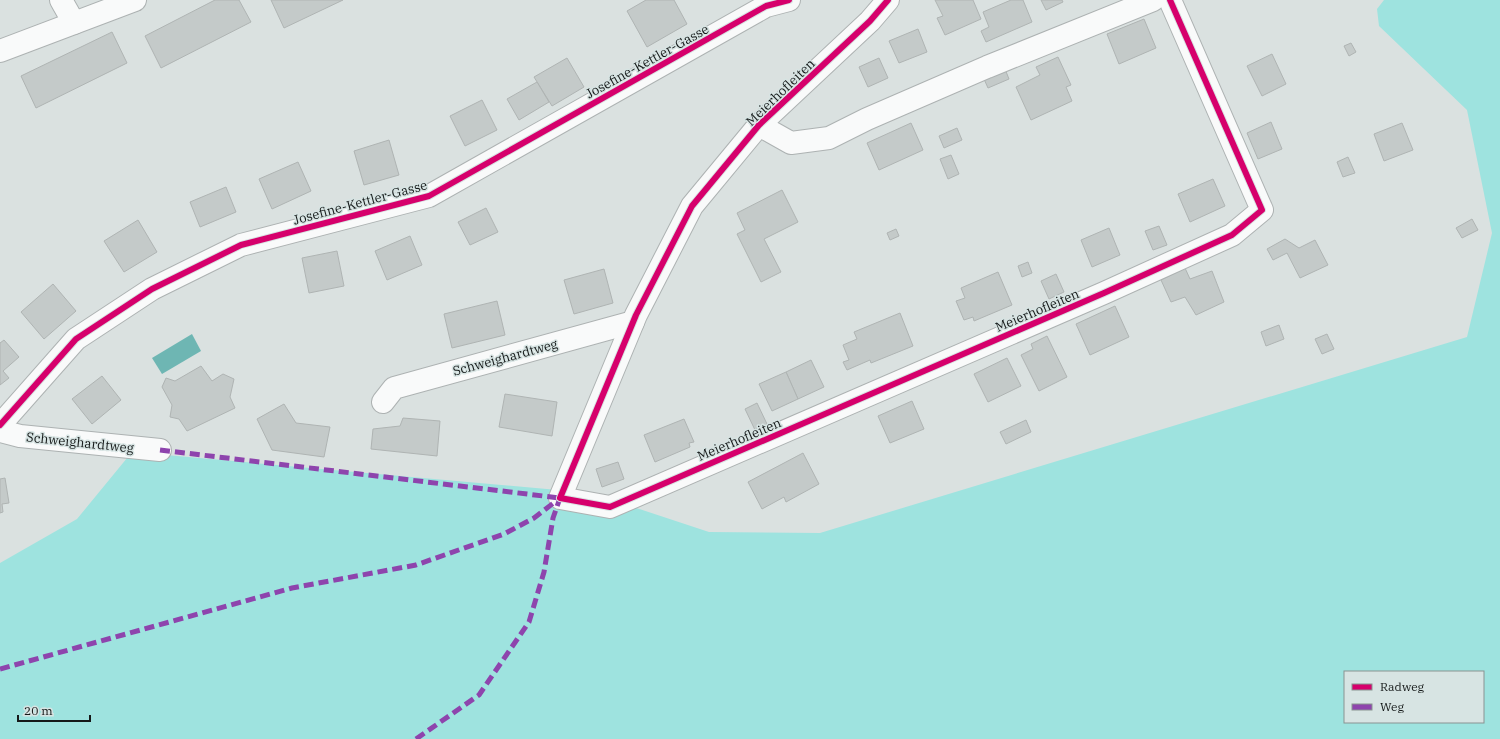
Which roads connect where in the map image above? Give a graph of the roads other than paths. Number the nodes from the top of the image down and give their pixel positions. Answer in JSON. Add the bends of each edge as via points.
{"nodes":[{"id":1,"x":61,"y":0,"type":"edge"},
{"id":2,"x":135,"y":0,"type":"edge"},
{"id":3,"x":789,"y":0,"type":"edge"},
{"id":4,"x":888,"y":0,"type":"edge"},
{"id":5,"x":1153,"y":0,"type":"edge"},
{"id":6,"x":1170,"y":0,"type":"edge"},
{"id":7,"x":74,"y":23,"type":"junction"},
{"id":8,"x":0,"y":51,"type":"edge"},
{"id":9,"x":759,"y":125,"type":"junction"},
{"id":10,"x":633,"y":322,"type":"junction"},
{"id":11,"x":383,"y":402,"type":"dead end"},
{"id":12,"x":0,"y":425,"type":"edge"},
{"id":13,"x":0,"y":431,"type":"edge"},
{"id":14,"x":160,"y":450,"type":"dead end"}],
"edges":[{"from":1,"to":7,"type":"street"},
{"from":2,"to":7,"type":"street"},
{"from":3,"to":12,"type":"street","name":"Josefine-Kettler-Gasse","via":[[766,6],[429,196],[241,245],[152,288],[76,339]]},
{"from":4,"to":9,"type":"street","name":"Meierhofleiten","via":[[870,21]]},
{"from":5,"to":9,"type":"street","name":"Meierhofleiten","via":[[987,67],[829,138],[791,143]]},
{"from":6,"to":10,"type":"street","name":"Meierhofleiten","via":[[1262,210],[1232,235],[610,507],[560,498]]},
{"from":7,"to":8,"type":"street"},
{"from":9,"to":10,"type":"street","name":"Meierhofleiten","via":[[692,206]]},
{"from":10,"to":11,"type":"street","name":"Schweighardtweg","via":[[394,388]]},
{"from":13,"to":14,"type":"street","name":"Schweighardtweg","via":[[20,436]]}]}
